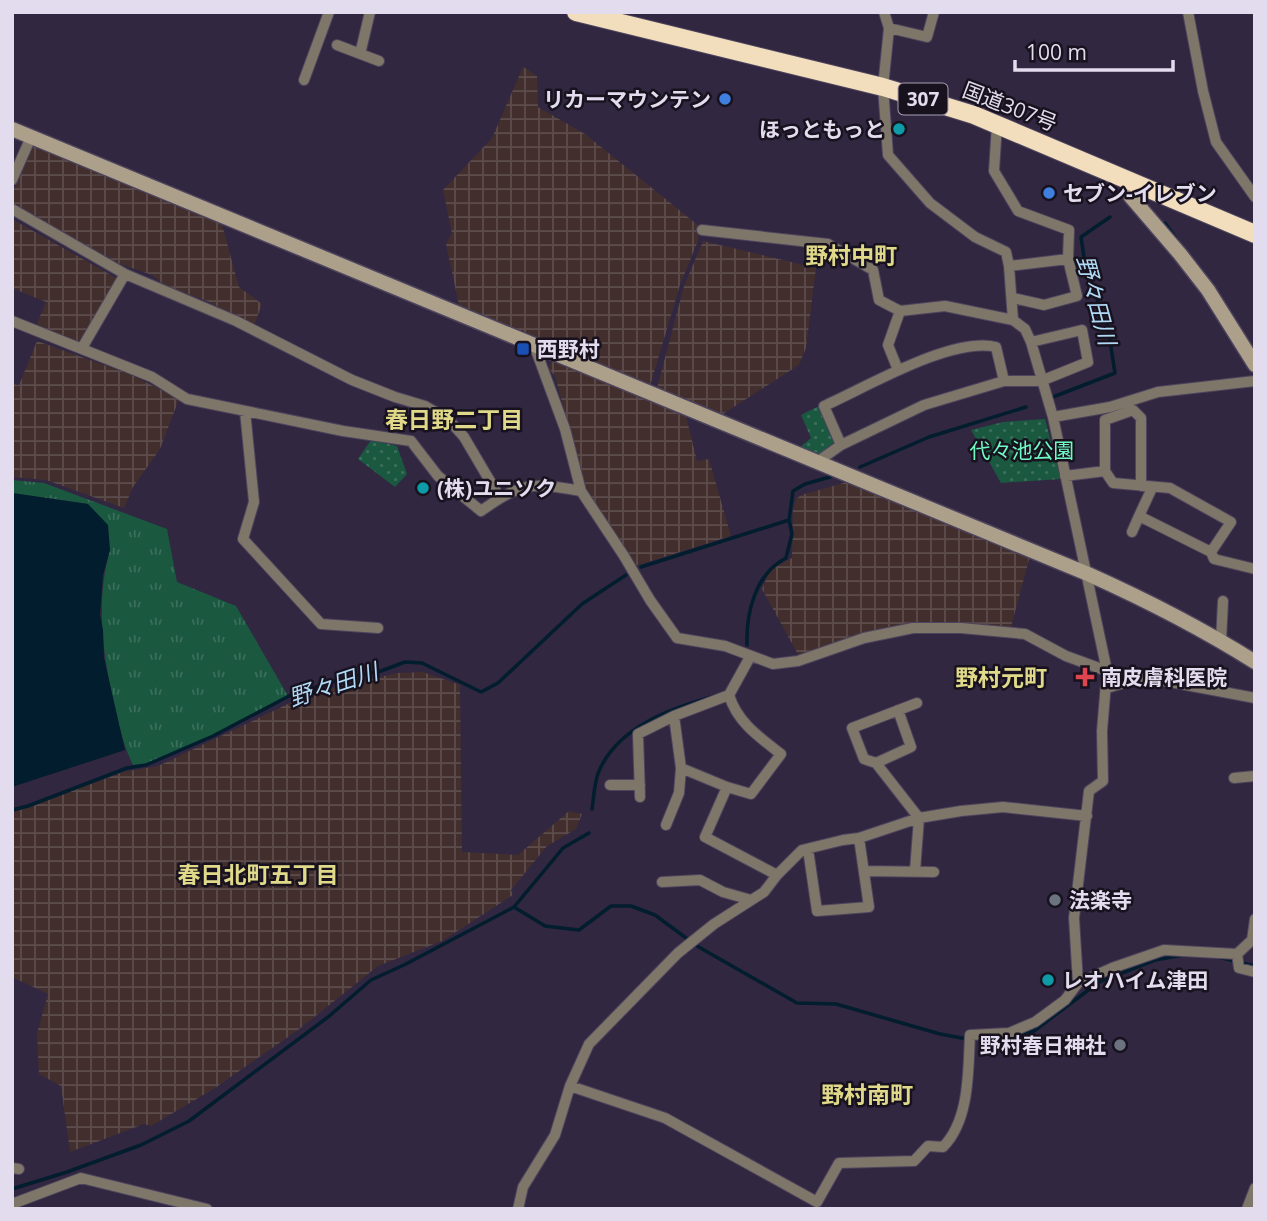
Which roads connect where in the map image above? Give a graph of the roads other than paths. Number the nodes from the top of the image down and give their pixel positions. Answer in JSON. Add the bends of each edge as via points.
{"nodes":[{"id":1,"x":329,"y":12,"type":"edge"},
{"id":2,"x":370,"y":12,"type":"edge"},
{"id":3,"x":576,"y":12,"type":"edge"},
{"id":4,"x":884,"y":12,"type":"edge"},
{"id":5,"x":934,"y":12,"type":"edge"},
{"id":6,"x":1188,"y":12,"type":"edge"},
{"id":7,"x":889,"y":29,"type":"junction"},
{"id":8,"x":337,"y":45,"type":"dead end"},
{"id":9,"x":360,"y":54,"type":"junction"},
{"id":10,"x":379,"y":61,"type":"dead end"},
{"id":11,"x":304,"y":80,"type":"dead end"},
{"id":12,"x":883,"y":87,"type":"junction"},
{"id":13,"x":997,"y":124,"type":"junction"},
{"id":14,"x":12,"y":129,"type":"edge"},
{"id":15,"x":31,"y":137,"type":"junction"},
{"id":16,"x":12,"y":180,"type":"edge"},
{"id":17,"x":1135,"y":182,"type":"junction"},
{"id":18,"x":1255,"y":197,"type":"edge"},
{"id":19,"x":12,"y":209,"type":"edge"},
{"id":20,"x":702,"y":230,"type":"dead end"},
{"id":21,"x":1255,"y":234,"type":"edge"},
{"id":22,"x":1068,"y":259,"type":"junction"},
{"id":23,"x":1009,"y":266,"type":"junction"},
{"id":24,"x":124,"y":274,"type":"junction"},
{"id":25,"x":1013,"y":298,"type":"junction"},
{"id":26,"x":900,"y":311,"type":"junction"},
{"id":27,"x":1013,"y":320,"type":"junction"},
{"id":28,"x":12,"y":321,"type":"edge"},
{"id":29,"x":1031,"y":342,"type":"junction"},
{"id":30,"x":534,"y":345,"type":"junction"},
{"id":31,"x":82,"y":348,"type":"junction"},
{"id":32,"x":1255,"y":365,"type":"edge"},
{"id":33,"x":898,"y":370,"type":"junction"},
{"id":34,"x":1004,"y":381,"type":"junction"},
{"id":35,"x":1041,"y":381,"type":"junction"},
{"id":36,"x":1255,"y":381,"type":"edge"},
{"id":37,"x":245,"y":411,"type":"junction"},
{"id":38,"x":1053,"y":417,"type":"junction"},
{"id":39,"x":841,"y":445,"type":"junction"},
{"id":40,"x":817,"y":462,"type":"junction"},
{"id":41,"x":1105,"y":471,"type":"junction"},
{"id":42,"x":1065,"y":476,"type":"junction"},
{"id":43,"x":1146,"y":487,"type":"junction"},
{"id":44,"x":581,"y":491,"type":"junction"},
{"id":45,"x":500,"y":498,"type":"junction"},
{"id":46,"x":1139,"y":516,"type":"junction"},
{"id":47,"x":1132,"y":532,"type":"dead end"},
{"id":48,"x":1211,"y":552,"type":"junction"},
{"id":49,"x":1255,"y":569,"type":"edge"},
{"id":50,"x":1087,"y":574,"type":"junction"},
{"id":51,"x":1223,"y":601,"type":"dead end"},
{"id":52,"x":378,"y":628,"type":"dead end"},
{"id":53,"x":1221,"y":641,"type":"junction"},
{"id":54,"x":750,"y":657,"type":"junction"},
{"id":55,"x":1255,"y":662,"type":"edge"},
{"id":56,"x":1107,"y":671,"type":"junction"},
{"id":57,"x":1107,"y":688,"type":"junction"},
{"id":58,"x":729,"y":695,"type":"junction"},
{"id":59,"x":1255,"y":698,"type":"edge"},
{"id":60,"x":917,"y":703,"type":"dead end"},
{"id":61,"x":898,"y":710,"type":"junction"},
{"id":62,"x":674,"y":716,"type":"junction"},
{"id":63,"x":876,"y":762,"type":"junction"},
{"id":64,"x":681,"y":768,"type":"junction"},
{"id":65,"x":1255,"y":776,"type":"edge"},
{"id":66,"x":1234,"y":778,"type":"dead end"},
{"id":67,"x":610,"y":785,"type":"dead end"},
{"id":68,"x":639,"y":785,"type":"junction"},
{"id":69,"x":727,"y":787,"type":"junction"},
{"id":70,"x":640,"y":797,"type":"dead end"},
{"id":71,"x":1087,"y":816,"type":"junction"},
{"id":72,"x":919,"y":818,"type":"junction"},
{"id":73,"x":666,"y":825,"type":"dead end"},
{"id":74,"x":859,"y":838,"type":"junction"},
{"id":75,"x":808,"y":849,"type":"junction"},
{"id":76,"x":864,"y":871,"type":"junction"},
{"id":77,"x":915,"y":871,"type":"junction"},
{"id":78,"x":934,"y":872,"type":"dead end"},
{"id":79,"x":776,"y":875,"type":"junction"},
{"id":80,"x":662,"y":882,"type":"dead end"},
{"id":81,"x":751,"y":900,"type":"junction"},
{"id":82,"x":1255,"y":919,"type":"edge"},
{"id":83,"x":1238,"y":959,"type":"junction"},
{"id":84,"x":1255,"y":972,"type":"edge"},
{"id":85,"x":1079,"y":982,"type":"junction"},
{"id":86,"x":570,"y":1086,"type":"junction"},
{"id":87,"x":1255,"y":1188,"type":"edge"},
{"id":88,"x":12,"y":1204,"type":"edge"},
{"id":89,"x":207,"y":1209,"type":"edge"},
{"id":90,"x":518,"y":1209,"type":"edge"},
{"id":91,"x":1247,"y":1209,"type":"edge"}],
"edges":[{"from":1,"to":11,"type":"street"},
{"from":2,"to":9,"type":"street"},
{"from":3,"to":12,"type":"highway","name":"国道307号","number":"307"},
{"from":4,"to":7,"type":"street"},
{"from":5,"to":7,"type":"street","via":[[927,37]]},
{"from":6,"to":18,"type":"street","via":[[1216,142]]},
{"from":7,"to":12,"type":"street"},
{"from":8,"to":9,"type":"street"},
{"from":9,"to":10,"type":"street"},
{"from":12,"to":13,"type":"highway","name":"国道307号","number":"307"},
{"from":12,"to":23,"type":"street","via":[[888,155],[930,203],[975,237],[1006,252]]},
{"from":13,"to":17,"type":"highway","name":"国道307号","number":"307"},
{"from":13,"to":22,"type":"street","via":[[994,171],[1018,211],[1069,230]]},
{"from":14,"to":15,"type":"street"},
{"from":15,"to":16,"type":"street"},
{"from":15,"to":30,"type":"street"},
{"from":17,"to":21,"type":"highway","name":"国道307号","number":"307"},
{"from":17,"to":32,"type":"street","via":[[1131,197],[1208,290]]},
{"from":19,"to":24,"type":"street"},
{"from":20,"to":26,"type":"street","via":[[828,244],[873,270],[879,300]]},
{"from":22,"to":23,"type":"street"},
{"from":22,"to":25,"type":"street","via":[[1077,296],[1044,305]]},
{"from":23,"to":25,"type":"street"},
{"from":24,"to":31,"type":"street"},
{"from":24,"to":45,"type":"street","via":[[449,420]]},
{"from":25,"to":27,"type":"street"},
{"from":26,"to":27,"type":"street","via":[[945,306]]},
{"from":26,"to":33,"type":"street","via":[[888,345]]},
{"from":27,"to":29,"type":"street","via":[[1025,329]]},
{"from":28,"to":31,"type":"street"},
{"from":29,"to":35,"type":"street"},
{"from":29,"to":35,"type":"street","via":[[1082,330],[1088,362]]},
{"from":30,"to":40,"type":"street"},
{"from":30,"to":44,"type":"street","via":[[565,429]]},
{"from":31,"to":37,"type":"street","via":[[152,377],[187,399]]},
{"from":33,"to":34,"type":"street","via":[[984,344],[996,347]]},
{"from":33,"to":39,"type":"street","via":[[824,405]]},
{"from":34,"to":35,"type":"street"},
{"from":34,"to":39,"type":"street","via":[[924,405]]},
{"from":35,"to":38,"type":"street"},
{"from":36,"to":38,"type":"street","via":[[1158,392]]},
{"from":37,"to":45,"type":"street","via":[[411,441],[438,476],[481,511]]},
{"from":37,"to":52,"type":"street","via":[[254,502],[243,539],[321,624]]},
{"from":38,"to":42,"type":"street"},
{"from":39,"to":40,"type":"street"},
{"from":40,"to":50,"type":"street"},
{"from":41,"to":42,"type":"street"},
{"from":41,"to":43,"type":"street","via":[[1113,483]]},
{"from":41,"to":43,"type":"street","via":[[1105,420],[1133,410],[1141,418]]},
{"from":42,"to":50,"type":"street"},
{"from":43,"to":46,"type":"street"},
{"from":43,"to":48,"type":"street","via":[[1170,488],[1231,522]]},
{"from":44,"to":45,"type":"street","via":[[524,485]]},
{"from":44,"to":54,"type":"street","via":[[677,638],[725,646]]},
{"from":46,"to":47,"type":"street"},
{"from":46,"to":48,"type":"street"},
{"from":48,"to":49,"type":"street","via":[[1214,559]]},
{"from":50,"to":53,"type":"street","via":[[1161,607]]},
{"from":50,"to":56,"type":"street"},
{"from":51,"to":53,"type":"street"},
{"from":53,"to":55,"type":"street"},
{"from":54,"to":56,"type":"street","via":[[773,664],[798,661],[880,635],[916,628],[961,628],[1025,634]]},
{"from":54,"to":58,"type":"street"},
{"from":56,"to":57,"type":"street"},
{"from":57,"to":59,"type":"street","via":[[1144,677]]},
{"from":57,"to":71,"type":"street","via":[[1103,781],[1089,791]]},
{"from":58,"to":62,"type":"street"},
{"from":58,"to":69,"type":"street","via":[[746,726],[780,754],[751,794]]},
{"from":60,"to":61,"type":"street"},
{"from":61,"to":63,"type":"street","via":[[911,747]]},
{"from":61,"to":63,"type":"street","via":[[852,728],[864,759]]},
{"from":62,"to":64,"type":"street"},
{"from":62,"to":68,"type":"street","via":[[638,734]]},
{"from":63,"to":72,"type":"street"},
{"from":64,"to":69,"type":"street"},
{"from":64,"to":73,"type":"street","via":[[679,793]]},
{"from":65,"to":66,"type":"street"},
{"from":67,"to":68,"type":"street"},
{"from":68,"to":70,"type":"street"},
{"from":69,"to":79,"type":"street","via":[[705,837]]},
{"from":71,"to":72,"type":"street","via":[[1003,807]]},
{"from":71,"to":85,"type":"street","via":[[1074,918]]},
{"from":72,"to":74,"type":"street"},
{"from":72,"to":77,"type":"street"},
{"from":74,"to":75,"type":"street"},
{"from":74,"to":76,"type":"street"},
{"from":75,"to":76,"type":"street","via":[[817,911],[869,907]]},
{"from":75,"to":79,"type":"street"},
{"from":76,"to":77,"type":"street"},
{"from":77,"to":78,"type":"street"},
{"from":79,"to":81,"type":"street"},
{"from":80,"to":81,"type":"street","via":[[700,880]]},
{"from":81,"to":86,"type":"street","via":[[686,947],[589,1044]]},
{"from":82,"to":83,"type":"street","via":[[1252,940]]},
{"from":83,"to":84,"type":"street","via":[[1239,968]]},
{"from":83,"to":85,"type":"street","via":[[1164,950]]},
{"from":85,"to":86,"type":"street","via":[[1065,1000],[1035,1022],[1009,1033],[970,1039],[960,1119],[943,1147],[928,1146],[914,1161],[838,1163],[817,1202],[665,1118]]},
{"from":86,"to":90,"type":"street","via":[[555,1135],[523,1187]]},
{"from":87,"to":91,"type":"street"},
{"from":88,"to":89,"type":"street","via":[[81,1178]]}]}
